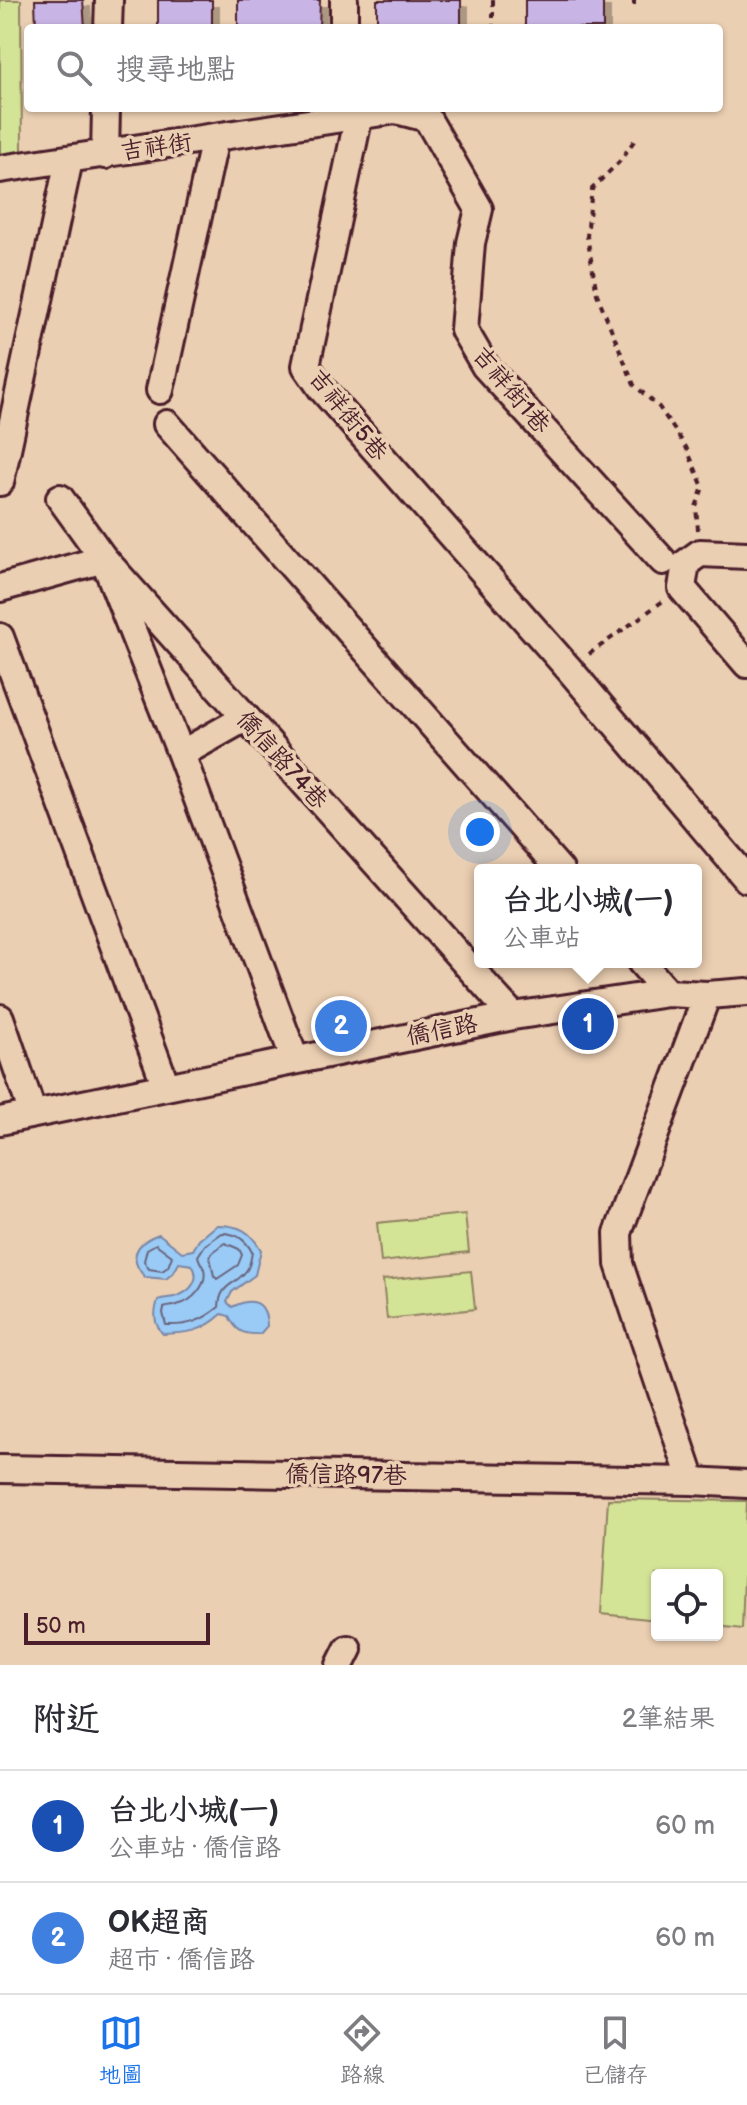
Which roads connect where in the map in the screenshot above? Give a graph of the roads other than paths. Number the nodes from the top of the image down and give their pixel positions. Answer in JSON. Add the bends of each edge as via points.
{"nodes":[{"id":1,"x":109,"y":0,"type":"edge"},
{"id":2,"x":344,"y":0,"type":"edge"},
{"id":3,"x":108,"y":24,"type":"edge"},
{"id":4,"x":344,"y":24,"type":"edge"},
{"id":5,"x":106,"y":112,"type":"edge"},
{"id":6,"x":381,"y":112,"type":"edge"},
{"id":7,"x":404,"y":112,"type":"edge"},
{"id":8,"x":359,"y":115,"type":"junction"},
{"id":9,"x":215,"y":138,"type":"junction"},
{"id":10,"x":105,"y":155,"type":"junction"},
{"id":11,"x":69,"y":160,"type":"junction"},
{"id":12,"x":0,"y":169,"type":"edge"},
{"id":13,"x":160,"y":390,"type":"dead end"},
{"id":14,"x":167,"y":424,"type":"dead end"},
{"id":15,"x":0,"y":482,"type":"edge"},
{"id":16,"x":60,"y":498,"type":"dead end"},
{"id":17,"x":747,"y":555,"type":"edge"},
{"id":18,"x":104,"y":559,"type":"junction"},
{"id":19,"x":663,"y":561,"type":"dead end"},
{"id":20,"x":0,"y":588,"type":"edge"},
{"id":21,"x":0,"y":637,"type":"edge"},
{"id":22,"x":747,"y":664,"type":"edge"},
{"id":23,"x":245,"y":718,"type":"junction"},
{"id":24,"x":181,"y":754,"type":"junction"},
{"id":25,"x":555,"y":864,"type":"edge"},
{"id":26,"x":747,"y":879,"type":"edge"},
{"id":27,"x":646,"y":968,"type":"edge"},
{"id":28,"x":747,"y":992,"type":"edge"},
{"id":29,"x":668,"y":993,"type":"junction"},
{"id":30,"x":707,"y":995,"type":"junction"},
{"id":31,"x":513,"y":1016,"type":"junction"},
{"id":32,"x":0,"y":1018,"type":"edge"},
{"id":33,"x":295,"y":1060,"type":"junction"},
{"id":34,"x":166,"y":1086,"type":"junction"},
{"id":35,"x":33,"y":1114,"type":"junction"},
{"id":36,"x":0,"y":1121,"type":"edge"},
{"id":37,"x":0,"y":1469,"type":"edge"},
{"id":38,"x":692,"y":1481,"type":"junction"},
{"id":39,"x":747,"y":1484,"type":"edge"}],
"edges":[{"from":1,"to":3,"type":"street"},
{"from":2,"to":4,"type":"street"},
{"from":5,"to":10,"type":"street"},
{"from":6,"to":8,"type":"street","name":"吉祥街1巷"},
{"from":7,"to":19,"type":"street","name":"吉祥街1巷","via":[[427,118],[479,209],[464,330],[485,366]]},
{"from":8,"to":9,"type":"street","name":"吉祥街"},
{"from":8,"to":26,"type":"street","name":"吉祥街5巷","via":[[306,366]]},
{"from":9,"to":10,"type":"street","name":"吉祥街"},
{"from":9,"to":13,"type":"street"},
{"from":10,"to":11,"type":"street","name":"吉祥街"},
{"from":11,"to":12,"type":"street","name":"吉祥街"},
{"from":11,"to":15,"type":"street"},
{"from":14,"to":25,"type":"street"},
{"from":16,"to":18,"type":"street","name":"僑信路74巷"},
{"from":17,"to":22,"type":"street","via":[[700,553],[686,563],[682,588]]},
{"from":18,"to":20,"type":"street"},
{"from":18,"to":23,"type":"street","name":"僑信路74巷"},
{"from":18,"to":24,"type":"street"},
{"from":21,"to":34,"type":"street"},
{"from":23,"to":24,"type":"street"},
{"from":23,"to":31,"type":"street","name":"僑信路74巷"},
{"from":24,"to":33,"type":"street"},
{"from":27,"to":29,"type":"street"},
{"from":28,"to":30,"type":"street","name":"僑信路"},
{"from":29,"to":30,"type":"street","name":"僑信路"},
{"from":29,"to":31,"type":"street","name":"僑信路"},
{"from":30,"to":38,"type":"street","via":[[618,1233],[619,1264]]},
{"from":31,"to":33,"type":"street","name":"僑信路"},
{"from":32,"to":35,"type":"street"},
{"from":33,"to":34,"type":"street","name":"僑信路"},
{"from":34,"to":35,"type":"street","name":"僑信路"},
{"from":35,"to":36,"type":"street","name":"僑信路"},
{"from":37,"to":38,"type":"street","name":"僑信路97巷"},
{"from":38,"to":39,"type":"street","name":"僑信路97巷"}]}
